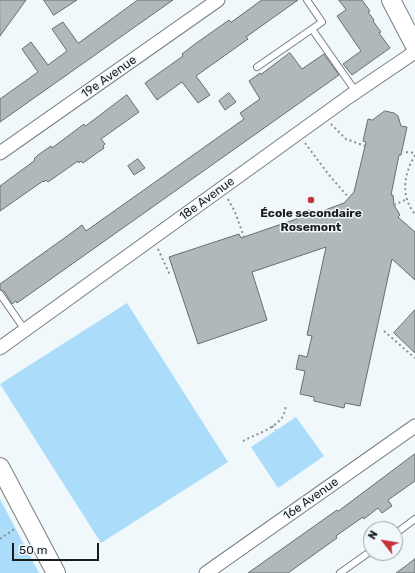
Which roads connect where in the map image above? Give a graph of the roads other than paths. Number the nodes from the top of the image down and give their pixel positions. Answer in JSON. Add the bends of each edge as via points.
{"nodes":[{"id":1,"x":218,"y":0,"type":"edge"},
{"id":2,"x":307,"y":0,"type":"edge"},
{"id":3,"x":391,"y":0,"type":"edge"},
{"id":4,"x":312,"y":29,"type":"junction"},
{"id":5,"x":415,"y":46,"type":"edge"},
{"id":6,"x":415,"y":52,"type":"edge"},
{"id":7,"x":257,"y":67,"type":"dead end"},
{"id":8,"x":356,"y":92,"type":"junction"},
{"id":9,"x":0,"y":153,"type":"edge"},
{"id":10,"x":0,"y":294,"type":"edge"},
{"id":11,"x":25,"y":330,"type":"junction"},
{"id":12,"x":0,"y":348,"type":"edge"},
{"id":13,"x":415,"y":426,"type":"edge"},
{"id":14,"x":0,"y":467,"type":"edge"},
{"id":15,"x":415,"y":519,"type":"edge"},
{"id":16,"x":403,"y":528,"type":"edge"},
{"id":17,"x":363,"y":557,"type":"edge"},
{"id":18,"x":56,"y":573,"type":"edge"},
{"id":19,"x":206,"y":573,"type":"edge"},
{"id":20,"x":340,"y":573,"type":"edge"}],
"edges":[{"from":1,"to":9,"type":"street","name":"19e Avenue"},
{"from":2,"to":4,"type":"lane","via":[[322,22]]},
{"from":3,"to":5,"type":"street"},
{"from":4,"to":7,"type":"lane"},
{"from":4,"to":8,"type":"lane"},
{"from":6,"to":8,"type":"street","name":"18e Avenue"},
{"from":8,"to":11,"type":"street","name":"18e Avenue"},
{"from":10,"to":11,"type":"lane"},
{"from":11,"to":12,"type":"street","name":"18e Avenue"},
{"from":13,"to":19,"type":"street","name":"16e Avenue"},
{"from":14,"to":18,"type":"street"},
{"from":15,"to":16,"type":"lane"},
{"from":17,"to":20,"type":"lane"}]}
